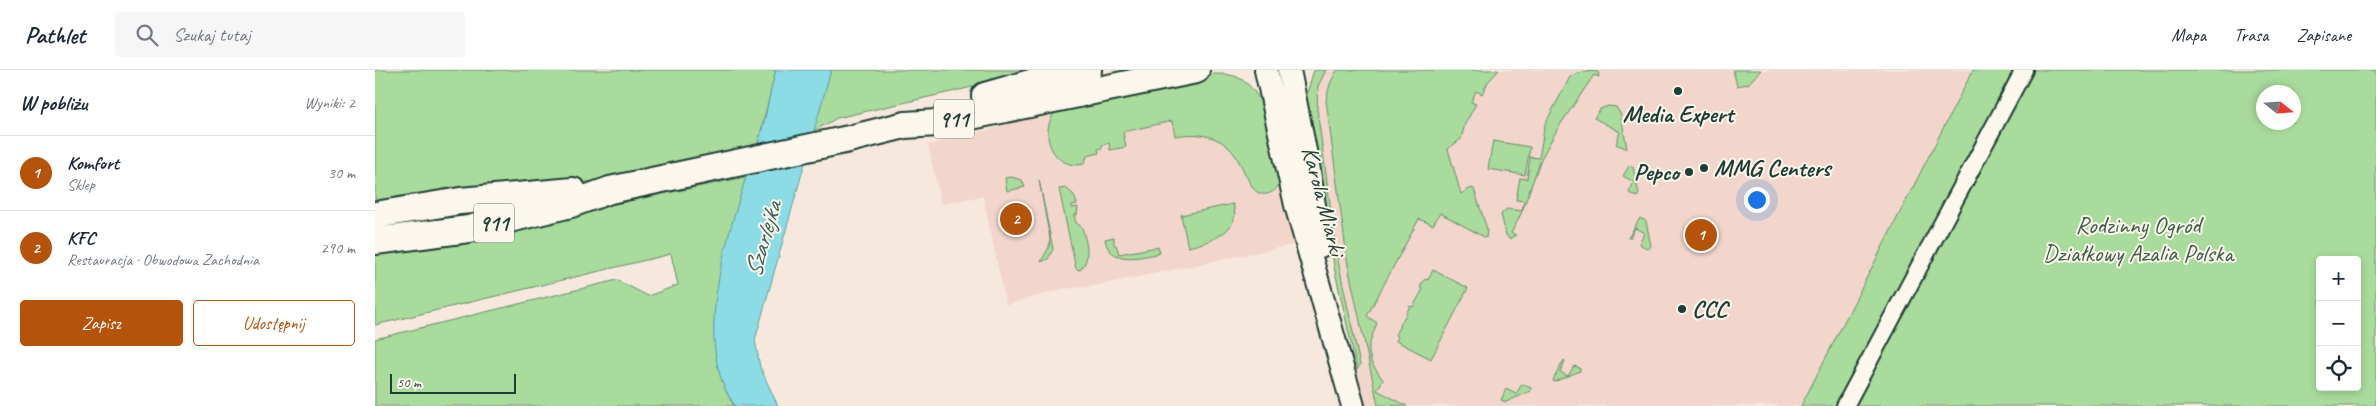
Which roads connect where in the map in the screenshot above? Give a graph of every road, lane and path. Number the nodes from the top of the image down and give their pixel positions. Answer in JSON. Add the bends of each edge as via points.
{"nodes":[{"id":1,"x":1088,"y":70,"type":"edge"},
{"id":2,"x":1197,"y":70,"type":"edge"},
{"id":3,"x":1266,"y":70,"type":"edge"},
{"id":4,"x":1289,"y":70,"type":"edge"},
{"id":5,"x":1304,"y":70,"type":"edge"},
{"id":6,"x":2024,"y":70,"type":"edge"},
{"id":7,"x":1293,"y":95,"type":"junction"},
{"id":8,"x":905,"y":125,"type":"junction"},
{"id":9,"x":610,"y":190,"type":"junction"},
{"id":10,"x":375,"y":215,"type":"edge"},
{"id":11,"x":375,"y":241,"type":"edge"},
{"id":12,"x":1336,"y":343,"type":"junction"},
{"id":13,"x":1353,"y":406,"type":"edge"},
{"id":14,"x":1845,"y":406,"type":"edge"}],
"edges":[{"from":1,"to":8,"type":"main road","number":"911","via":[[935,108]]},
{"from":2,"to":8,"type":"main road","number":"911","via":[[937,123]]},
{"from":3,"to":12,"type":"street","name":"Karola Miarki","via":[[1296,205]]},
{"from":4,"to":7,"type":"street","name":"Karola Miarki"},
{"from":5,"to":7,"type":"street"},
{"from":6,"to":14,"type":"street"},
{"from":7,"to":12,"type":"street","name":"Karola Miarki","via":[[1309,171]]},
{"from":8,"to":9,"type":"main road","number":"911","via":[[849,140]]},
{"from":9,"to":10,"type":"main road","number":"911","via":[[460,201]]},
{"from":9,"to":11,"type":"main road","number":"911","via":[[571,204],[469,229]]},
{"from":12,"to":13,"type":"street","name":"Karola Miarki"}]}
